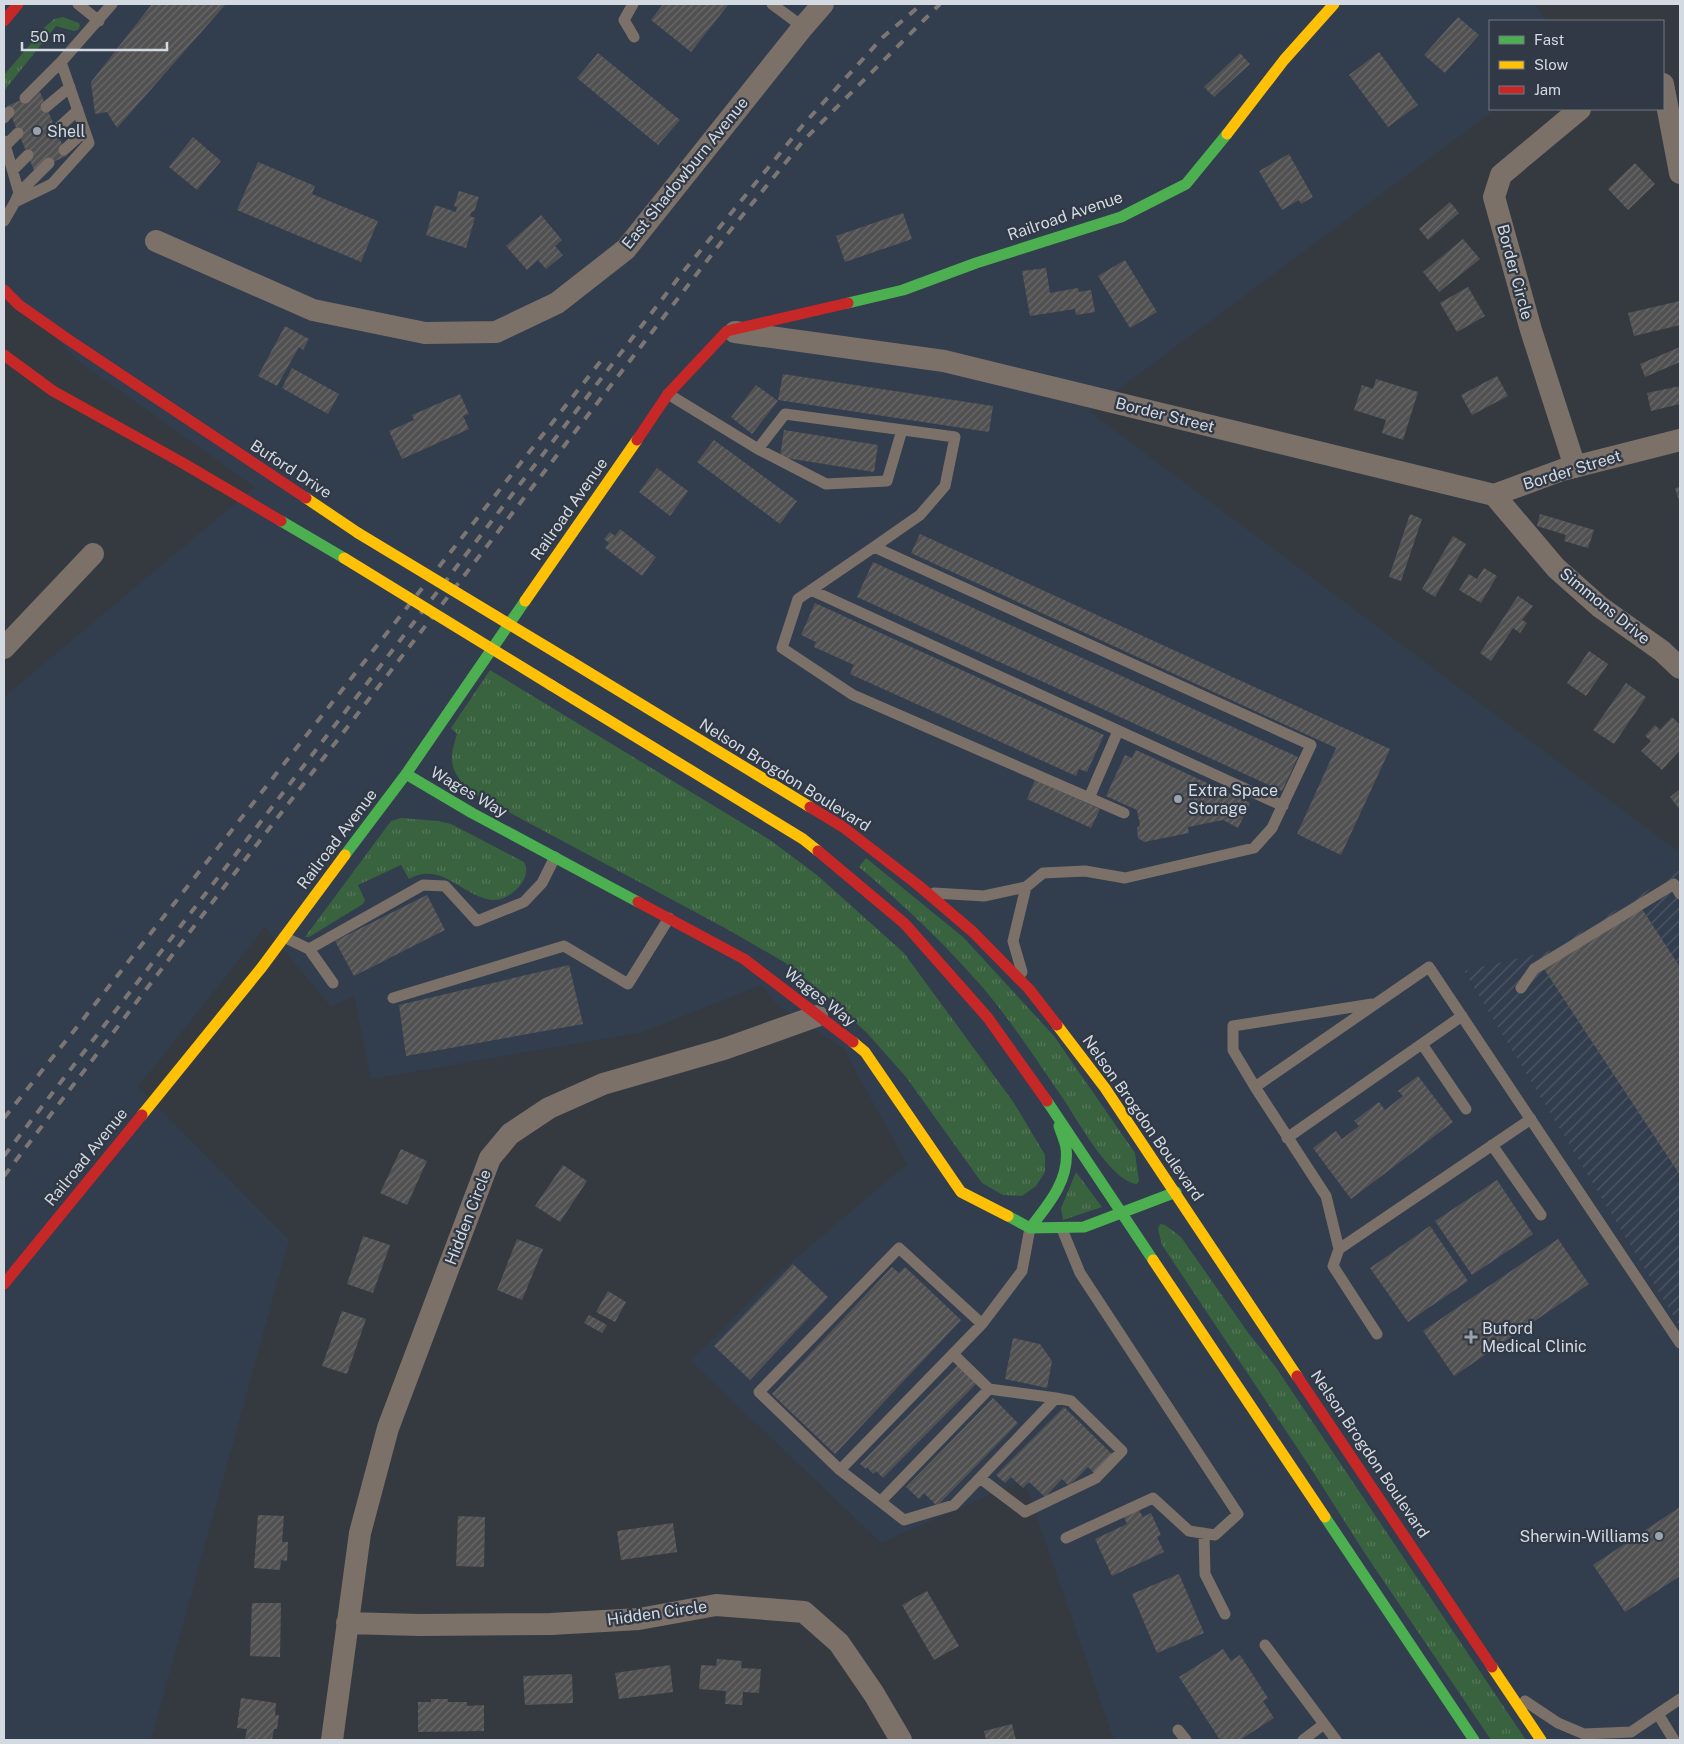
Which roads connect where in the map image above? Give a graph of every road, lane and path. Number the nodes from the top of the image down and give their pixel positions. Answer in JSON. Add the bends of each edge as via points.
{"nodes":[{"id":1,"x":18,"y":4,"type":"edge"},
{"id":2,"x":78,"y":4,"type":"edge"},
{"id":3,"x":112,"y":4,"type":"edge"},
{"id":4,"x":633,"y":4,"type":"edge"},
{"id":5,"x":772,"y":4,"type":"edge"},
{"id":6,"x":823,"y":4,"type":"edge"},
{"id":7,"x":1334,"y":4,"type":"edge"},
{"id":8,"x":99,"y":20,"type":"junction"},
{"id":9,"x":4,"y":21,"type":"edge"},
{"id":10,"x":803,"y":27,"type":"junction"},
{"id":11,"x":634,"y":38,"type":"dead end"},
{"id":12,"x":61,"y":62,"type":"junction"},
{"id":13,"x":70,"y":87,"type":"junction"},
{"id":14,"x":1664,"y":89,"type":"edge"},
{"id":15,"x":25,"y":98,"type":"dead end"},
{"id":16,"x":46,"y":107,"type":"dead end"},
{"id":17,"x":78,"y":110,"type":"junction"},
{"id":18,"x":1579,"y":110,"type":"edge"},
{"id":19,"x":56,"y":130,"type":"dead end"},
{"id":20,"x":84,"y":131,"type":"junction"},
{"id":21,"x":18,"y":133,"type":"dead end"},
{"id":22,"x":4,"y":144,"type":"edge"},
{"id":23,"x":64,"y":150,"type":"dead end"},
{"id":24,"x":28,"y":155,"type":"dead end"},
{"id":25,"x":48,"y":163,"type":"dead end"},
{"id":26,"x":12,"y":170,"type":"junction"},
{"id":27,"x":1680,"y":173,"type":"edge"},
{"id":28,"x":17,"y":198,"type":"junction"},
{"id":29,"x":4,"y":221,"type":"edge"},
{"id":30,"x":156,"y":241,"type":"dead end"},
{"id":31,"x":4,"y":290,"type":"edge"},
{"id":32,"x":727,"y":331,"type":"junction"},
{"id":33,"x":4,"y":355,"type":"edge"},
{"id":34,"x":668,"y":394,"type":"junction"},
{"id":35,"x":902,"y":430,"type":"junction"},
{"id":36,"x":1680,"y":440,"type":"edge"},
{"id":37,"x":758,"y":449,"type":"junction"},
{"id":38,"x":1575,"y":467,"type":"junction"},
{"id":39,"x":1494,"y":495,"type":"junction"},
{"id":40,"x":874,"y":547,"type":"junction"},
{"id":41,"x":93,"y":554,"type":"dead end"},
{"id":42,"x":811,"y":590,"type":"junction"},
{"id":43,"x":4,"y":648,"type":"edge"},
{"id":44,"x":570,"y":661,"type":"joint"},
{"id":45,"x":1680,"y":668,"type":"edge"},
{"id":46,"x":1118,"y":731,"type":"junction"},
{"id":47,"x":406,"y":774,"type":"junction"},
{"id":48,"x":1089,"y":798,"type":"junction"},
{"id":49,"x":1282,"y":806,"type":"junction"},
{"id":50,"x":1124,"y":813,"type":"dead end"},
{"id":51,"x":555,"y":857,"type":"junction"},
{"id":52,"x":1026,"y":887,"type":"junction"},
{"id":53,"x":1677,"y":889,"type":"edge"},
{"id":54,"x":927,"y":893,"type":"junction"},
{"id":55,"x":669,"y":918,"type":"junction"},
{"id":56,"x":284,"y":937,"type":"junction"},
{"id":57,"x":309,"y":949,"type":"junction"},
{"id":58,"x":332,"y":983,"type":"dead end"},
{"id":59,"x":1024,"y":984,"type":"junction"},
{"id":60,"x":1521,"y":988,"type":"dead end"},
{"id":61,"x":393,"y":998,"type":"dead end"},
{"id":62,"x":1376,"y":1003,"type":"junction"},
{"id":63,"x":817,"y":1016,"type":"junction"},
{"id":64,"x":1462,"y":1016,"type":"junction"},
{"id":65,"x":1422,"y":1044,"type":"junction"},
{"id":66,"x":1254,"y":1087,"type":"junction"},
{"id":67,"x":1466,"y":1109,"type":"dead end"},
{"id":68,"x":1055,"y":1112,"type":"junction"},
{"id":69,"x":1531,"y":1119,"type":"junction"},
{"id":70,"x":1287,"y":1138,"type":"junction"},
{"id":71,"x":1492,"y":1145,"type":"junction"},
{"id":72,"x":1176,"y":1192,"type":"junction"},
{"id":73,"x":1122,"y":1212,"type":"junction"},
{"id":74,"x":1541,"y":1215,"type":"dead end"},
{"id":75,"x":1062,"y":1227,"type":"junction"},
{"id":76,"x":1030,"y":1228,"type":"junction"},
{"id":77,"x":1339,"y":1249,"type":"junction"},
{"id":78,"x":4,"y":1284,"type":"edge"},
{"id":79,"x":982,"y":1324,"type":"junction"},
{"id":80,"x":1377,"y":1334,"type":"dead end"},
{"id":81,"x":1680,"y":1343,"type":"edge"},
{"id":82,"x":953,"y":1354,"type":"junction"},
{"id":83,"x":989,"y":1389,"type":"junction"},
{"id":84,"x":1056,"y":1398,"type":"junction"},
{"id":85,"x":840,"y":1470,"type":"junction"},
{"id":86,"x":980,"y":1478,"type":"junction"},
{"id":87,"x":881,"y":1501,"type":"junction"},
{"id":88,"x":1204,"y":1533,"type":"junction"},
{"id":89,"x":1066,"y":1538,"type":"dead end"},
{"id":90,"x":1225,"y":1614,"type":"dead end"},
{"id":91,"x":348,"y":1623,"type":"junction"},
{"id":92,"x":1265,"y":1645,"type":"dead end"},
{"id":93,"x":1506,"y":1687,"type":"junction"},
{"id":94,"x":1680,"y":1700,"type":"edge"},
{"id":95,"x":1658,"y":1714,"type":"junction"},
{"id":96,"x":1324,"y":1724,"type":"junction"},
{"id":97,"x":1178,"y":1730,"type":"dead end"},
{"id":98,"x":1629,"y":1736,"type":"edge"},
{"id":99,"x":332,"y":1740,"type":"edge"},
{"id":100,"x":901,"y":1740,"type":"edge"},
{"id":101,"x":1186,"y":1740,"type":"edge"},
{"id":102,"x":1303,"y":1740,"type":"edge"},
{"id":103,"x":1336,"y":1740,"type":"edge"},
{"id":104,"x":1474,"y":1740,"type":"edge"},
{"id":105,"x":1541,"y":1740,"type":"edge"},
{"id":106,"x":1674,"y":1740,"type":"edge"}],
"edges":[{"from":1,"to":9,"type":"main road"},
{"from":2,"to":8,"type":"lane"},
{"from":3,"to":8,"type":"lane"},
{"from":4,"to":11,"type":"lane","via":[[624,20]]},
{"from":5,"to":10,"type":"lane"},
{"from":6,"to":10,"type":"street","name":"East Shadowburn Avenue"},
{"from":7,"to":32,"type":"main road","name":"Railroad Avenue","via":[[1284,60],[1186,184],[1121,217],[903,290]]},
{"from":8,"to":12,"type":"lane"},
{"from":10,"to":30,"type":"street","name":"East Shadowburn Avenue","via":[[626,249],[557,303],[496,332],[425,333],[312,310]]},
{"from":12,"to":13,"type":"lane"},
{"from":12,"to":15,"type":"lane"},
{"from":13,"to":16,"type":"lane"},
{"from":13,"to":17,"type":"lane"},
{"from":14,"to":27,"type":"street"},
{"from":17,"to":19,"type":"lane"},
{"from":17,"to":20,"type":"lane"},
{"from":18,"to":38,"type":"street","name":"Border Circle","via":[[1501,175],[1494,197],[1531,330]]},
{"from":20,"to":23,"type":"lane"},
{"from":20,"to":28,"type":"lane","via":[[89,143],[52,184]]},
{"from":21,"to":22,"type":"lane"},
{"from":22,"to":26,"type":"lane"},
{"from":24,"to":26,"type":"lane"},
{"from":25,"to":28,"type":"lane"},
{"from":26,"to":28,"type":"lane"},
{"from":28,"to":29,"type":"lane"},
{"from":31,"to":44,"type":"main road","name":"Buford Drive","bridge":true,"via":[[19,305],[69,340],[358,533]]},
{"from":32,"to":34,"type":"main road"},
{"from":32,"to":39,"type":"street","name":"Border Street","via":[[944,361]]},
{"from":33,"to":68,"type":"main road","bridge":true,"via":[[53,391],[344,558],[803,839],[904,924],[988,1018]]},
{"from":34,"to":37,"type":"lane"},
{"from":34,"to":47,"type":"main road","name":"Railroad Avenue"},
{"from":35,"to":37,"type":"lane","via":[[785,414]]},
{"from":35,"to":37,"type":"lane","via":[[887,482],[826,484]]},
{"from":35,"to":40,"type":"lane","via":[[955,437],[945,486],[920,515]]},
{"from":36,"to":38,"type":"street","name":"Border Street"},
{"from":38,"to":39,"type":"street","name":"Border Street"},
{"from":39,"to":45,"type":"street","name":"Simmons Drive","via":[[1556,568],[1600,607],[1662,651]]},
{"from":40,"to":42,"type":"lane"},
{"from":40,"to":49,"type":"lane","via":[[1311,745]]},
{"from":41,"to":43,"type":"street"},
{"from":42,"to":46,"type":"lane"},
{"from":42,"to":48,"type":"lane","via":[[798,599],[782,648],[853,695]]},
{"from":44,"to":54,"type":"main road","name":"Nelson Brogdon Boulevard","via":[[843,827]]},
{"from":46,"to":48,"type":"lane"},
{"from":46,"to":49,"type":"lane"},
{"from":47,"to":51,"type":"main road","name":"Wages Way"},
{"from":47,"to":56,"type":"main road","name":"Railroad Avenue"},
{"from":48,"to":50,"type":"lane"},
{"from":49,"to":52,"type":"lane","via":[[1272,828],[1254,848],[1125,878],[1085,871],[1043,874]]},
{"from":51,"to":55,"type":"main road","name":"Wages Way"},
{"from":51,"to":57,"type":"lane","via":[[542,883],[524,902],[477,921],[445,886],[423,885]]},
{"from":52,"to":54,"type":"lane","via":[[984,896]]},
{"from":52,"to":59,"type":"lane","via":[[1013,941]]},
{"from":53,"to":60,"type":"lane","via":[[1534,969]]},
{"from":54,"to":59,"type":"main road","name":"Nelson Brogdon Boulevard","via":[[973,932]]},
{"from":55,"to":61,"type":"lane","via":[[628,984],[564,946]]},
{"from":55,"to":63,"type":"main road","name":"Wages Way","via":[[744,959]]},
{"from":56,"to":57,"type":"lane"},
{"from":56,"to":78,"type":"main road","name":"Railroad Avenue"},
{"from":57,"to":58,"type":"lane"},
{"from":59,"to":72,"type":"main road","name":"Nelson Brogdon Boulevard","via":[[1105,1088]]},
{"from":62,"to":64,"type":"lane","via":[[1429,967]]},
{"from":62,"to":66,"type":"lane"},
{"from":62,"to":66,"type":"lane","via":[[1233,1026],[1233,1050]]},
{"from":63,"to":76,"type":"main road","name":"Wages Way","via":[[865,1052],[962,1192]]},
{"from":63,"to":91,"type":"street","name":"Hidden Circle","via":[[724,1049],[603,1084],[549,1108],[510,1134],[490,1158],[388,1428],[360,1533]]},
{"from":64,"to":65,"type":"lane"},
{"from":64,"to":69,"type":"lane"},
{"from":65,"to":67,"type":"lane"},
{"from":65,"to":70,"type":"lane"},
{"from":66,"to":70,"type":"lane"},
{"from":68,"to":73,"type":"main road"},
{"from":68,"to":76,"type":"main road","via":[[1066,1147],[1066,1168],[1059,1189]]},
{"from":69,"to":71,"type":"lane"},
{"from":69,"to":81,"type":"lane"},
{"from":70,"to":77,"type":"lane","via":[[1326,1196]]},
{"from":71,"to":74,"type":"lane"},
{"from":71,"to":77,"type":"lane"},
{"from":72,"to":73,"type":"main road","name":"Wages Way"},
{"from":72,"to":93,"type":"main road","name":"Nelson Brogdon Boulevard"},
{"from":73,"to":75,"type":"main road","name":"Wages Way","via":[[1084,1226]]},
{"from":73,"to":104,"type":"main road"},
{"from":75,"to":76,"type":"main road","name":"Wages Way"},
{"from":75,"to":88,"type":"lane","via":[[1080,1272],[1238,1514],[1215,1535]]},
{"from":76,"to":79,"type":"lane","via":[[1022,1271]]},
{"from":77,"to":80,"type":"lane","via":[[1333,1266]]},
{"from":79,"to":82,"type":"lane"},
{"from":79,"to":85,"type":"lane","via":[[899,1248],[759,1392]]},
{"from":82,"to":83,"type":"lane"},
{"from":82,"to":85,"type":"lane"},
{"from":83,"to":84,"type":"lane"},
{"from":83,"to":87,"type":"lane"},
{"from":84,"to":86,"type":"lane"},
{"from":84,"to":86,"type":"lane","via":[[1071,1401],[1122,1451],[1096,1478],[1025,1512]]},
{"from":85,"to":87,"type":"lane"},
{"from":86,"to":87,"type":"lane","via":[[954,1505],[904,1520]]},
{"from":88,"to":89,"type":"lane","via":[[1189,1531],[1153,1498]]},
{"from":88,"to":90,"type":"lane","via":[[1205,1574]]},
{"from":91,"to":99,"type":"street","name":"Hidden Circle"},
{"from":91,"to":100,"type":"street","name":"Hidden Circle","via":[[551,1624],[639,1619],[716,1605],[804,1612],[839,1643]]},
{"from":92,"to":96,"type":"lane"},
{"from":93,"to":98,"type":"lane","via":[[1558,1723],[1584,1734]]},
{"from":93,"to":105,"type":"main road","name":"Nelson Brogdon Boulevard"},
{"from":94,"to":95,"type":"lane"},
{"from":95,"to":98,"type":"lane"},
{"from":95,"to":106,"type":"lane"},
{"from":96,"to":102,"type":"lane"},
{"from":96,"to":103,"type":"lane"},
{"from":97,"to":101,"type":"lane"}]}
